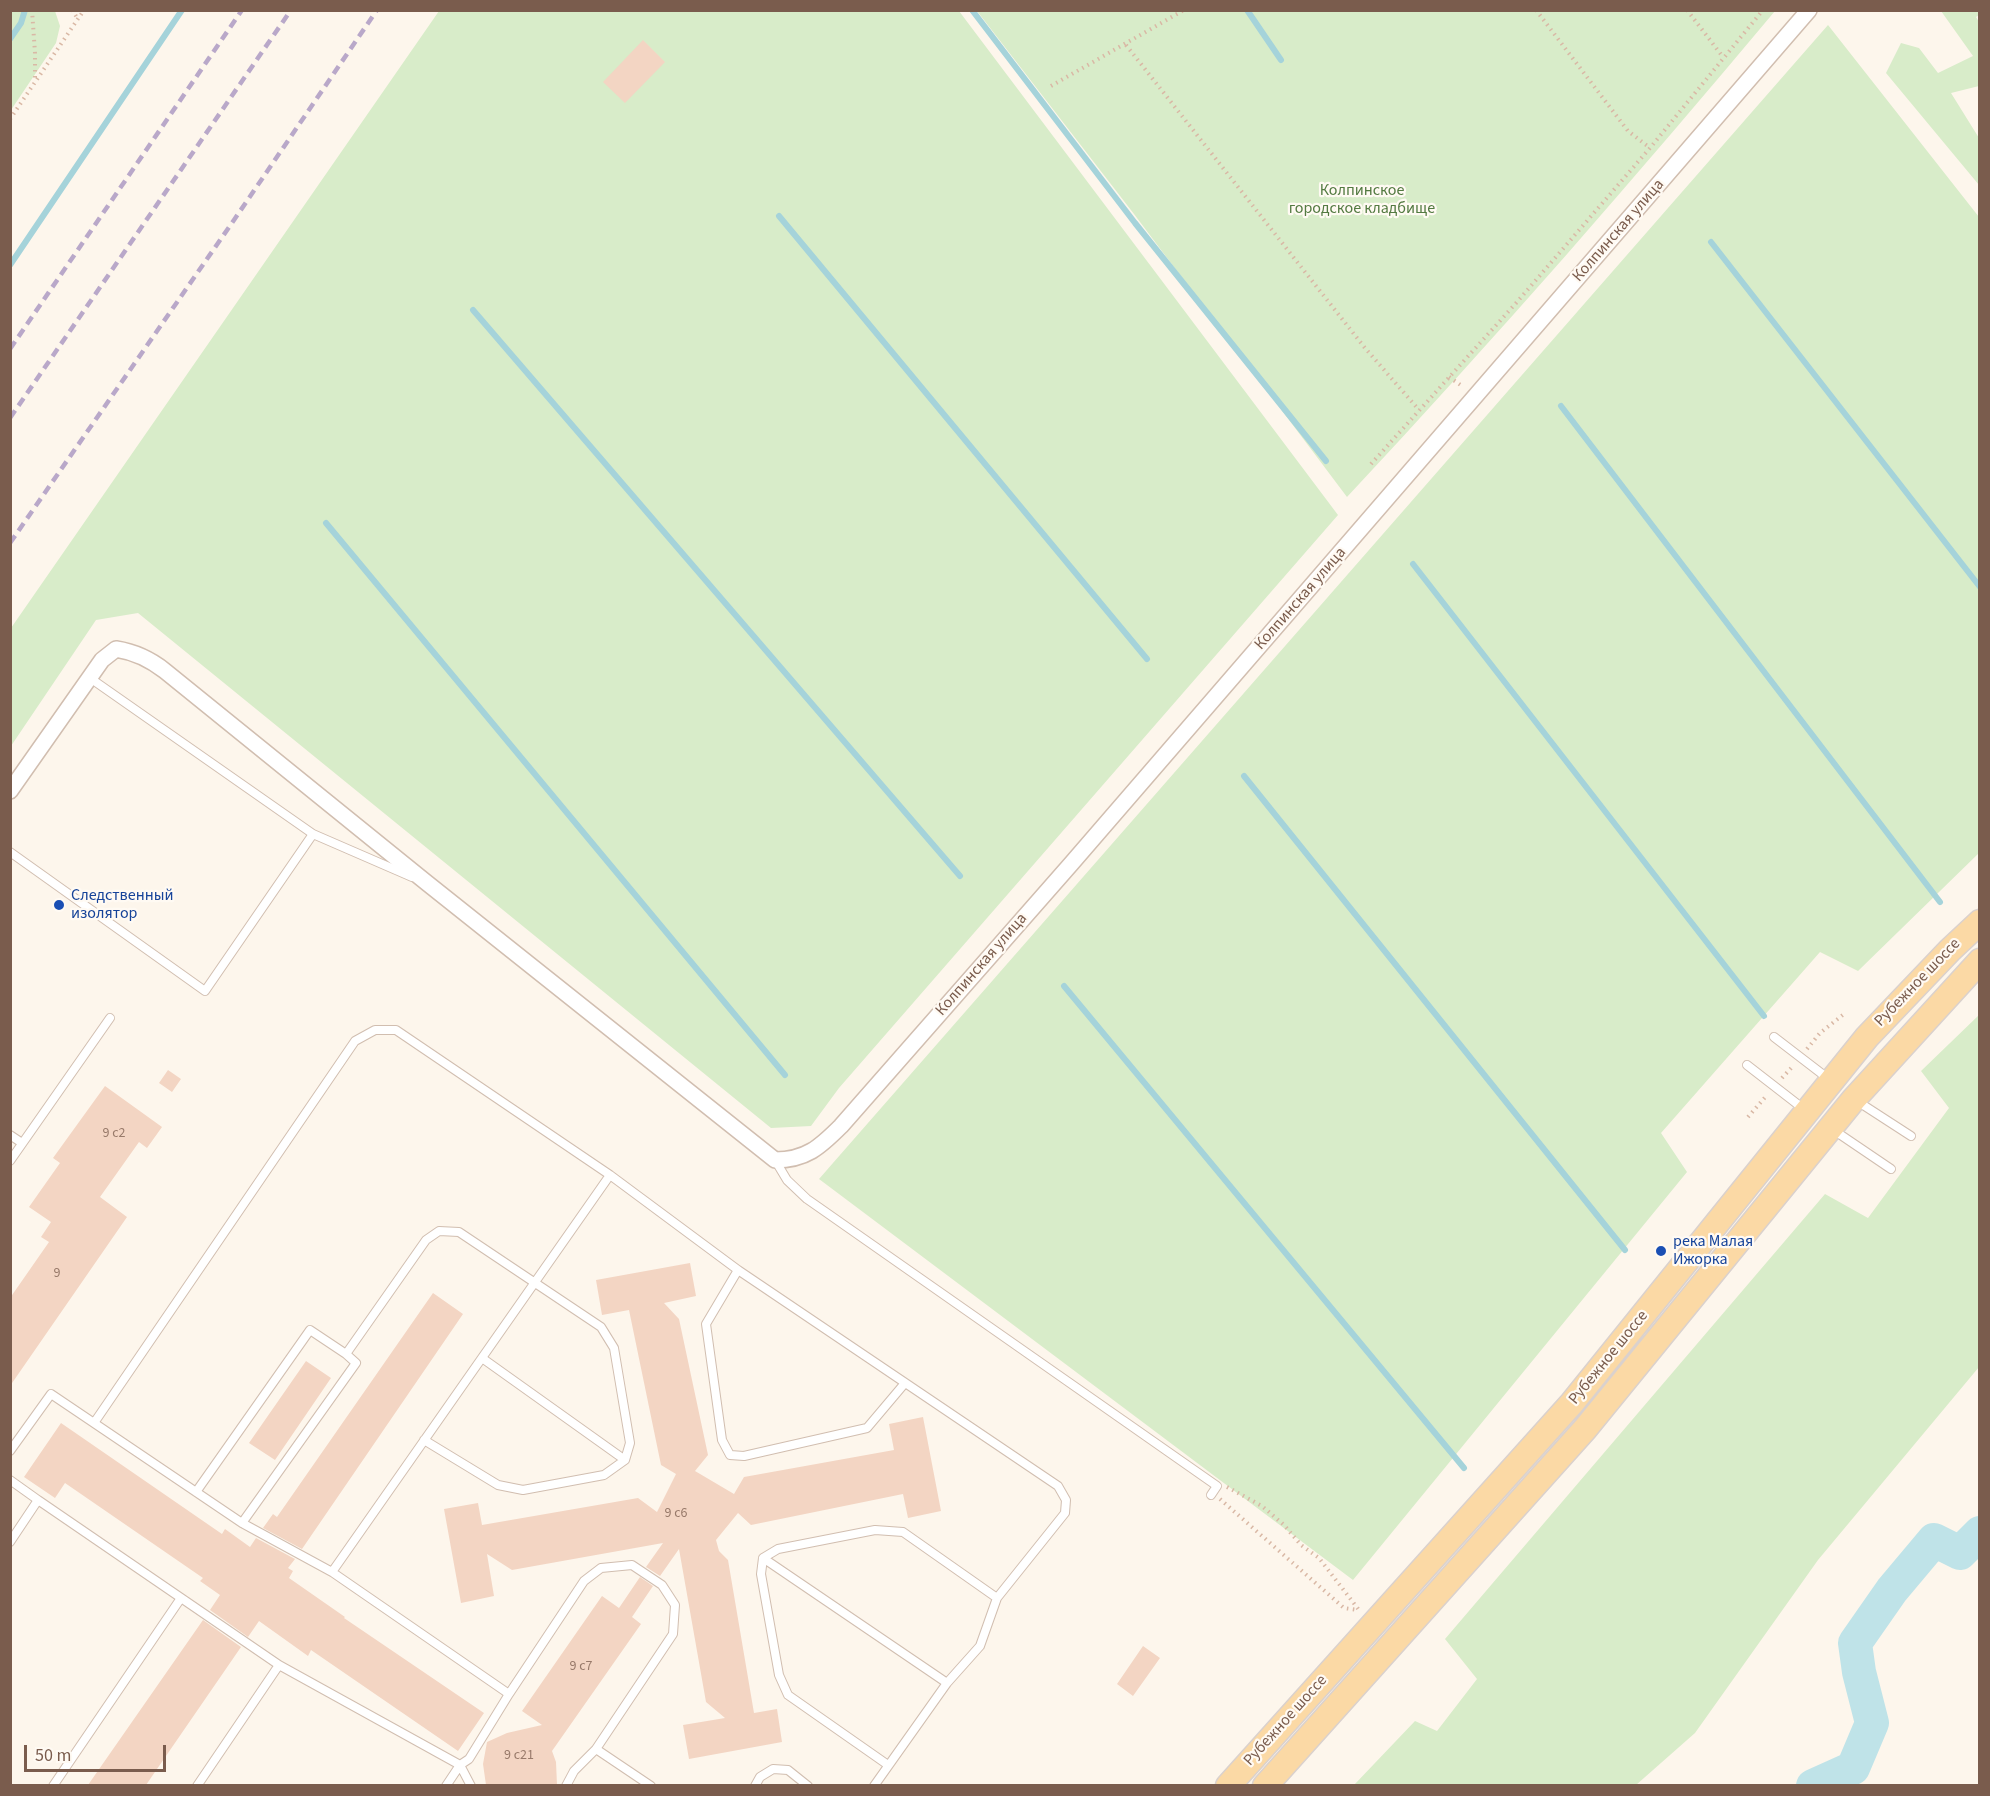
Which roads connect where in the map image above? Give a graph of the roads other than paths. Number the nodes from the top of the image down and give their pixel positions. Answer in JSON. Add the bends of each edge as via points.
{"nodes":[{"id":1,"x":1809,"y":10,"type":"edge"},
{"id":2,"x":90,"y":678,"type":"junction"},
{"id":3,"x":10,"y":791,"type":"edge"},
{"id":4,"x":313,"y":834,"type":"junction"},
{"id":5,"x":10,"y":852,"type":"edge"},
{"id":6,"x":427,"y":883,"type":"junction"},
{"id":7,"x":1980,"y":922,"type":"edge"},
{"id":8,"x":1980,"y":961,"type":"edge"},
{"id":9,"x":110,"y":1018,"type":"dead end"},
{"id":10,"x":1774,"y":1036,"type":"dead end"},
{"id":11,"x":1747,"y":1065,"type":"dead end"},
{"id":12,"x":1831,"y":1081,"type":"junction"},
{"id":13,"x":1854,"y":1099,"type":"junction"},
{"id":14,"x":1807,"y":1111,"type":"junction"},
{"id":15,"x":1830,"y":1128,"type":"junction"},
{"id":16,"x":10,"y":1135,"type":"edge"},
{"id":17,"x":1911,"y":1136,"type":"dead end"},
{"id":18,"x":22,"y":1143,"type":"junction"},
{"id":19,"x":775,"y":1160,"type":"junction"},
{"id":20,"x":10,"y":1161,"type":"edge"},
{"id":21,"x":1891,"y":1169,"type":"dead end"},
{"id":22,"x":610,"y":1176,"type":"junction"},
{"id":23,"x":738,"y":1270,"type":"junction"},
{"id":24,"x":535,"y":1281,"type":"junction"},
{"id":25,"x":346,"y":1354,"type":"junction"},
{"id":26,"x":482,"y":1358,"type":"junction"},
{"id":27,"x":905,"y":1383,"type":"junction"},
{"id":28,"x":94,"y":1423,"type":"junction"},
{"id":29,"x":423,"y":1440,"type":"junction"},
{"id":30,"x":10,"y":1451,"type":"edge"},
{"id":31,"x":625,"y":1460,"type":"junction"},
{"id":32,"x":10,"y":1480,"type":"edge"},
{"id":33,"x":1214,"y":1491,"type":"road end"},
{"id":34,"x":196,"y":1492,"type":"junction"},
{"id":35,"x":38,"y":1500,"type":"junction"},
{"id":36,"x":242,"y":1523,"type":"junction"},
{"id":37,"x":10,"y":1542,"type":"edge"},
{"id":38,"x":763,"y":1558,"type":"junction"},
{"id":39,"x":332,"y":1572,"type":"junction"},
{"id":40,"x":181,"y":1598,"type":"junction"},
{"id":41,"x":997,"y":1598,"type":"junction"},
{"id":42,"x":279,"y":1665,"type":"junction"},
{"id":43,"x":947,"y":1683,"type":"junction"},
{"id":44,"x":508,"y":1694,"type":"junction"},
{"id":45,"x":596,"y":1749,"type":"junction"},
{"id":46,"x":460,"y":1765,"type":"junction"},
{"id":47,"x":888,"y":1765,"type":"junction"},
{"id":48,"x":53,"y":1785,"type":"edge"},
{"id":49,"x":197,"y":1785,"type":"edge"},
{"id":50,"x":446,"y":1785,"type":"edge"},
{"id":51,"x":471,"y":1785,"type":"edge"},
{"id":52,"x":566,"y":1785,"type":"edge"},
{"id":53,"x":651,"y":1785,"type":"edge"},
{"id":54,"x":755,"y":1785,"type":"edge"},
{"id":55,"x":808,"y":1785,"type":"edge"},
{"id":56,"x":874,"y":1785,"type":"edge"},
{"id":57,"x":1228,"y":1785,"type":"edge"},
{"id":58,"x":1265,"y":1785,"type":"edge"}],
"edges":[{"from":1,"to":19,"type":"street","name":"Колпинская улица","via":[[841,1126],[818,1148],[803,1156]]},
{"from":2,"to":3,"type":"street"},
{"from":2,"to":4,"type":"lane"},
{"from":2,"to":6,"type":"street","via":[[102,660],[117,649],[133,651],[155,663]]},
{"from":4,"to":5,"type":"lane","via":[[205,991]]},
{"from":4,"to":6,"type":"lane"},
{"from":6,"to":19,"type":"street"},
{"from":7,"to":12,"type":"main road","name":"Рубежное шоссе","via":[[1867,1037]]},
{"from":8,"to":13,"type":"main road","name":"Рубежное шоссе"},
{"from":9,"to":18,"type":"lane"},
{"from":10,"to":12,"type":"lane"},
{"from":11,"to":14,"type":"lane"},
{"from":12,"to":13,"type":"street"},
{"from":12,"to":14,"type":"main road","name":"Рубежное шоссе"},
{"from":13,"to":15,"type":"main road","name":"Рубежное шоссе"},
{"from":13,"to":17,"type":"lane"},
{"from":14,"to":15,"type":"street"},
{"from":14,"to":57,"type":"main road","name":"Рубежное шоссе","via":[[1572,1403]]},
{"from":15,"to":21,"type":"lane"},
{"from":15,"to":58,"type":"main road","name":"Рубежное шоссе","via":[[1585,1429]]},
{"from":16,"to":18,"type":"lane"},
{"from":18,"to":20,"type":"lane"},
{"from":19,"to":33,"type":"lane","via":[[787,1180],[807,1199]]},
{"from":22,"to":23,"type":"lane"},
{"from":22,"to":24,"type":"lane"},
{"from":22,"to":28,"type":"lane","via":[[396,1030],[375,1030],[355,1041]]},
{"from":23,"to":27,"type":"lane"},
{"from":23,"to":27,"type":"lane","via":[[706,1324],[722,1440],[730,1455],[744,1456],[867,1428]]},
{"from":24,"to":25,"type":"lane","via":[[459,1232],[439,1231],[426,1240]]},
{"from":24,"to":26,"type":"lane"},
{"from":24,"to":31,"type":"lane","via":[[601,1327],[614,1348],[630,1443]]},
{"from":25,"to":34,"type":"lane","via":[[310,1330]]},
{"from":25,"to":36,"type":"lane","via":[[356,1363]]},
{"from":26,"to":29,"type":"lane"},
{"from":26,"to":31,"type":"lane"},
{"from":27,"to":41,"type":"lane","via":[[1058,1486],[1066,1500],[1065,1514]]},
{"from":28,"to":30,"type":"lane","via":[[51,1394]]},
{"from":28,"to":34,"type":"lane"},
{"from":29,"to":31,"type":"lane","via":[[498,1485],[523,1490],[604,1475]]},
{"from":29,"to":39,"type":"lane"},
{"from":32,"to":35,"type":"lane"},
{"from":34,"to":36,"type":"lane"},
{"from":35,"to":37,"type":"lane"},
{"from":35,"to":40,"type":"lane"},
{"from":36,"to":39,"type":"lane"},
{"from":38,"to":41,"type":"lane","via":[[778,1549],[875,1530],[903,1532]]},
{"from":38,"to":43,"type":"lane"},
{"from":38,"to":47,"type":"lane","via":[[761,1574],[779,1675],[788,1695]]},
{"from":39,"to":44,"type":"lane"},
{"from":40,"to":42,"type":"lane"},
{"from":40,"to":48,"type":"lane"},
{"from":41,"to":43,"type":"lane","via":[[980,1646]]},
{"from":42,"to":46,"type":"lane"},
{"from":42,"to":49,"type":"lane"},
{"from":43,"to":47,"type":"lane"},
{"from":44,"to":45,"type":"lane","via":[[584,1581],[601,1568],[632,1565],[662,1585],[675,1605],[673,1634]]},
{"from":44,"to":46,"type":"lane","via":[[469,1759]]},
{"from":45,"to":52,"type":"lane"},
{"from":45,"to":53,"type":"lane"},
{"from":46,"to":50,"type":"lane"},
{"from":46,"to":51,"type":"lane"},
{"from":47,"to":56,"type":"lane"},
{"from":54,"to":55,"type":"lane","via":[[772,1768],[788,1770]]}]}
